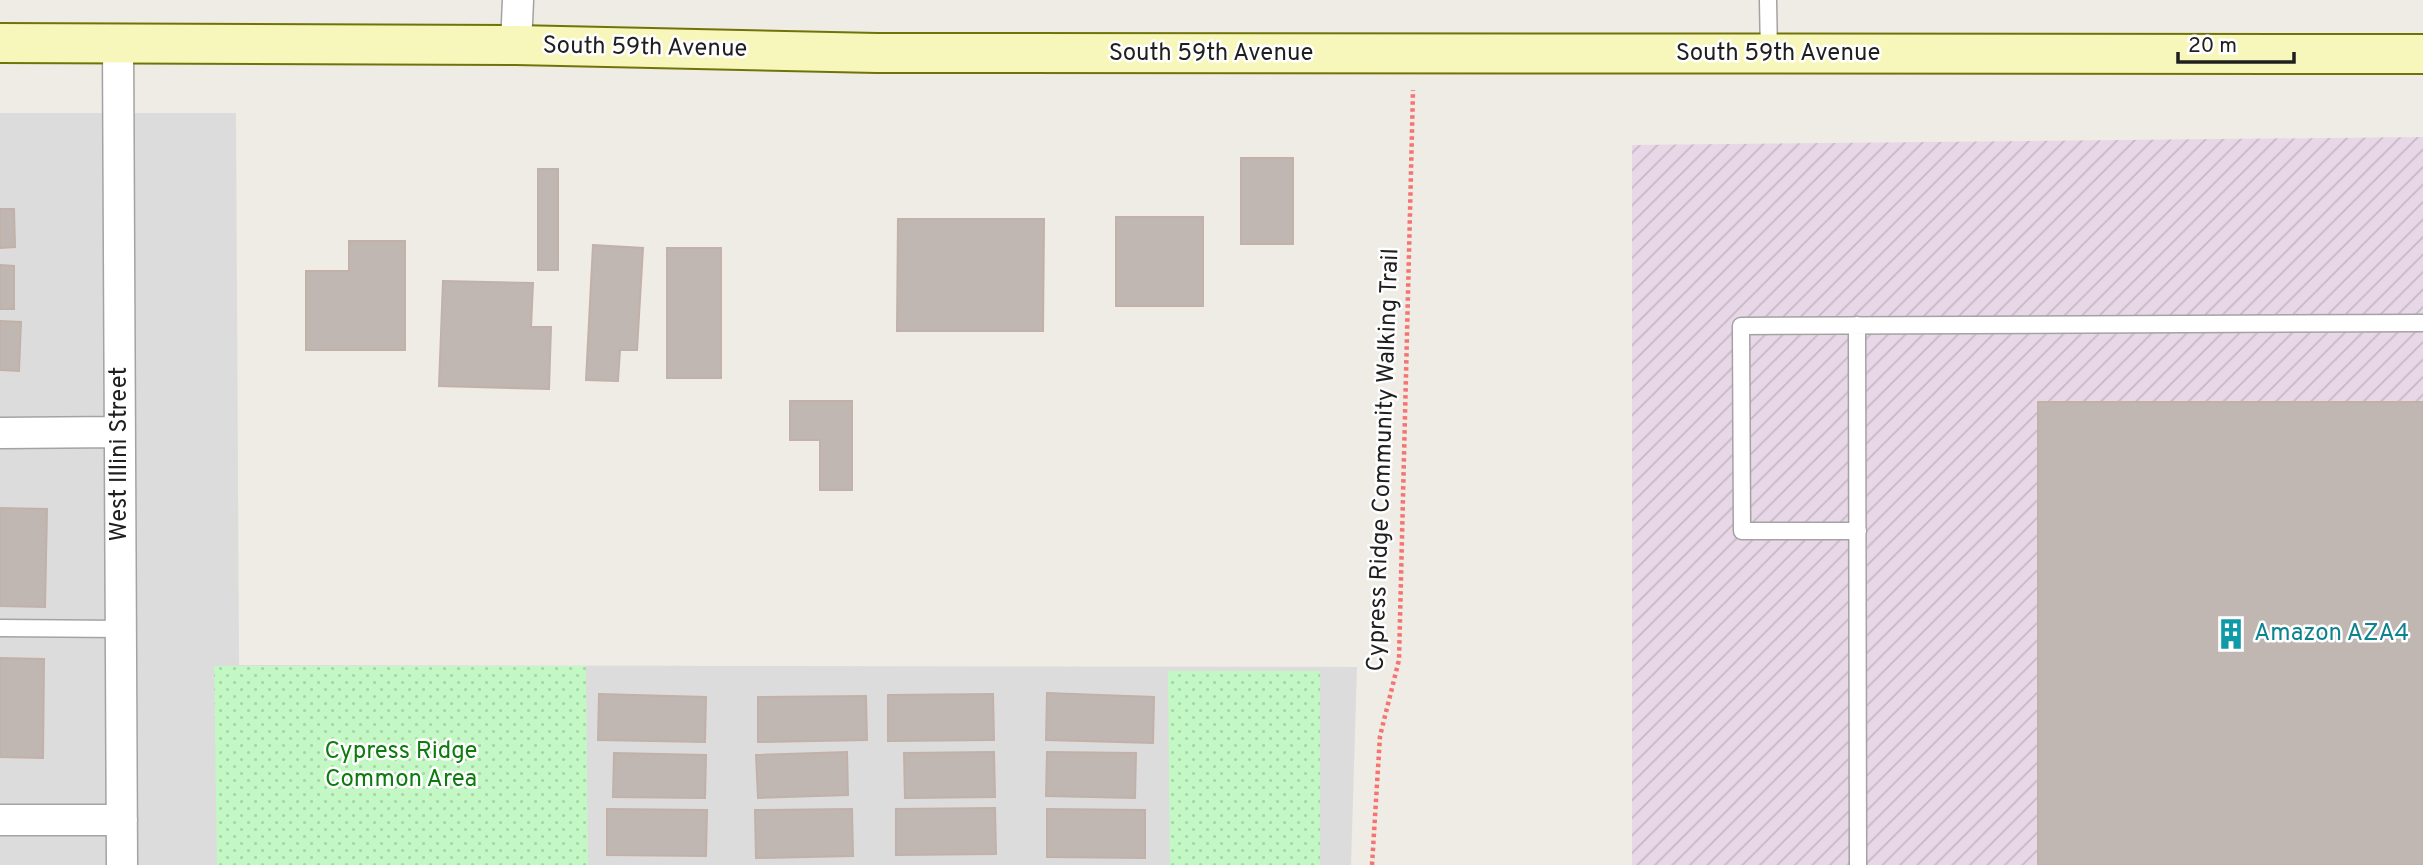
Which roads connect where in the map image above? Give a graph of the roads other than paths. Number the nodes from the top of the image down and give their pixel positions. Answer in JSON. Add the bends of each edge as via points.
{"nodes":[{"id":1,"x":518,"y":0,"type":"edge"},
{"id":2,"x":1768,"y":0,"type":"edge"},
{"id":3,"x":0,"y":43,"type":"edge"},
{"id":4,"x":118,"y":44,"type":"junction"},
{"id":5,"x":516,"y":45,"type":"junction"},
{"id":6,"x":1769,"y":54,"type":"junction"},
{"id":7,"x":2423,"y":54,"type":"edge"},
{"id":8,"x":2423,"y":323,"type":"edge"},
{"id":9,"x":1857,"y":324,"type":"junction"},
{"id":10,"x":120,"y":432,"type":"junction"},
{"id":11,"x":0,"y":433,"type":"edge"},
{"id":12,"x":1858,"y":531,"type":"junction"},
{"id":13,"x":0,"y":628,"type":"edge"},
{"id":14,"x":121,"y":629,"type":"junction"},
{"id":15,"x":0,"y":820,"type":"edge"},
{"id":16,"x":122,"y":820,"type":"junction"},
{"id":17,"x":122,"y":865,"type":"edge"},
{"id":18,"x":1858,"y":865,"type":"edge"}],
"edges":[{"from":1,"to":5,"type":"street"},
{"from":2,"to":6,"type":"lane"},
{"from":3,"to":4,"type":"main road","name":"South 59th Avenue"},
{"from":4,"to":5,"type":"main road","name":"South 59th Avenue"},
{"from":4,"to":10,"type":"street","name":"West Illini Street"},
{"from":5,"to":6,"type":"main road","name":"South 59th Avenue","via":[[877,53]]},
{"from":6,"to":7,"type":"main road","name":"South 59th Avenue"},
{"from":8,"to":9,"type":"lane"},
{"from":9,"to":12,"type":"lane"},
{"from":9,"to":12,"type":"lane","via":[[1741,326],[1742,531]]},
{"from":10,"to":11,"type":"street"},
{"from":10,"to":14,"type":"street","name":"West Illini Street"},
{"from":12,"to":18,"type":"lane"},
{"from":13,"to":14,"type":"lane"},
{"from":14,"to":16,"type":"street","name":"West Illini Street"},
{"from":15,"to":16,"type":"street"},
{"from":16,"to":17,"type":"street","name":"West Illini Street"}]}
